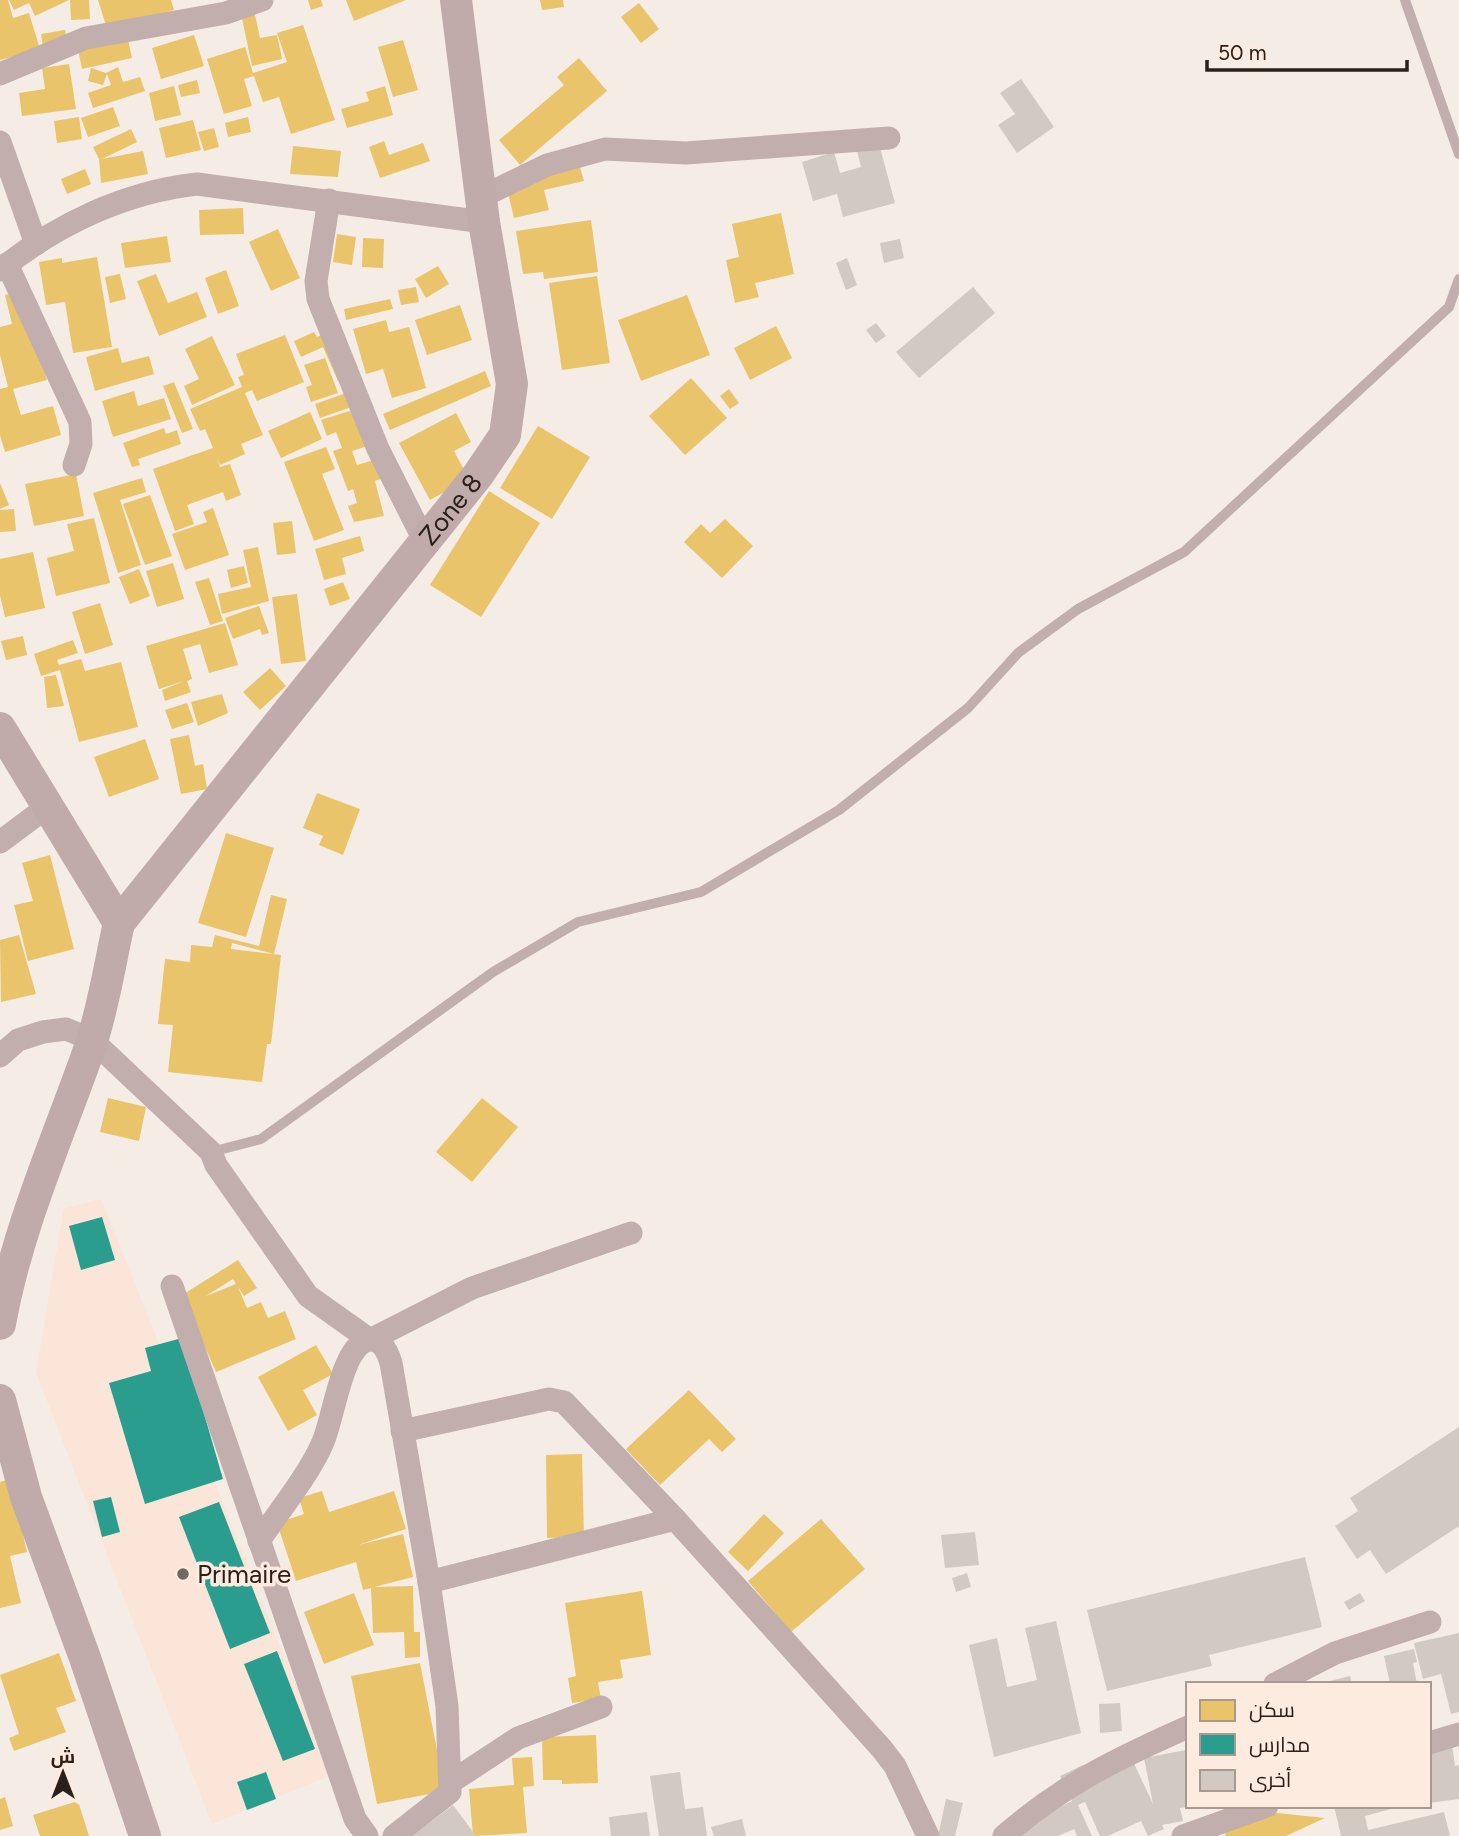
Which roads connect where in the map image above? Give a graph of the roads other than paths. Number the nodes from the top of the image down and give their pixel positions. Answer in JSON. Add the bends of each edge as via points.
{"nodes":[{"id":1,"x":262,"y":0,"type":"edge"},
{"id":2,"x":456,"y":0,"type":"edge"},
{"id":3,"x":1405,"y":0,"type":"edge"},
{"id":4,"x":0,"y":74,"type":"edge"},
{"id":5,"x":889,"y":138,"type":"dead end"},
{"id":6,"x":0,"y":142,"type":"edge"},
{"id":7,"x":1459,"y":154,"type":"edge"},
{"id":8,"x":329,"y":200,"type":"junction"},
{"id":9,"x":483,"y":210,"type":"junction"},
{"id":10,"x":36,"y":244,"type":"junction"},
{"id":11,"x":3,"y":267,"type":"edge"},
{"id":12,"x":1459,"y":279,"type":"edge"},
{"id":13,"x":74,"y":465,"type":"dead end"},
{"id":14,"x":425,"y":542,"type":"junction"},
{"id":15,"x":0,"y":729,"type":"edge"},
{"id":16,"x":47,"y":807,"type":"junction"},
{"id":17,"x":0,"y":842,"type":"edge"},
{"id":18,"x":119,"y":923,"type":"junction"},
{"id":19,"x":92,"y":1040,"type":"junction"},
{"id":20,"x":0,"y":1056,"type":"edge"},
{"id":21,"x":211,"y":1152,"type":"junction"},
{"id":22,"x":631,"y":1233,"type":"dead end"},
{"id":23,"x":172,"y":1286,"type":"dead end"},
{"id":24,"x":0,"y":1324,"type":"edge"},
{"id":25,"x":370,"y":1340,"type":"junction"},
{"id":26,"x":0,"y":1400,"type":"edge"},
{"id":27,"x":402,"y":1431,"type":"junction"},
{"id":28,"x":676,"y":1519,"type":"junction"},
{"id":29,"x":259,"y":1541,"type":"junction"},
{"id":30,"x":429,"y":1582,"type":"junction"},
{"id":31,"x":1430,"y":1622,"type":"dead end"},
{"id":32,"x":1279,"y":1682,"type":"edge"},
{"id":33,"x":601,"y":1706,"type":"dead end"},
{"id":34,"x":1186,"y":1728,"type":"edge"},
{"id":35,"x":1459,"y":1734,"type":"edge"},
{"id":36,"x":1431,"y":1742,"type":"edge"},
{"id":37,"x":451,"y":1782,"type":"junction"},
{"id":38,"x":1262,"y":1808,"type":"edge"},
{"id":39,"x":145,"y":1836,"type":"edge"},
{"id":40,"x":366,"y":1836,"type":"edge"},
{"id":41,"x":394,"y":1836,"type":"edge"},
{"id":42,"x":928,"y":1836,"type":"edge"},
{"id":43,"x":1004,"y":1836,"type":"edge"},
{"id":44,"x":1183,"y":1836,"type":"edge"}],
"edges":[{"from":1,"to":4,"type":"street","via":[[226,13],[86,38]]},
{"from":2,"to":9,"type":"main road","name":"Zone 8"},
{"from":3,"to":7,"type":"lane"},
{"from":5,"to":9,"type":"street","via":[[686,153],[605,149],[547,165]]},
{"from":6,"to":10,"type":"street"},
{"from":8,"to":9,"type":"street"},
{"from":8,"to":10,"type":"street","via":[[197,184],[158,188],[68,224]]},
{"from":8,"to":14,"type":"street","via":[[316,281],[318,299],[378,449]]},
{"from":9,"to":14,"type":"main road","name":"Zone 8","via":[[508,347],[511,408],[496,452]]},
{"from":10,"to":11,"type":"street"},
{"from":11,"to":13,"type":"street","via":[[80,422],[81,444]]},
{"from":12,"to":21,"type":"lane","via":[[1449,307],[1184,552],[1078,609],[1018,653],[968,708],[839,810],[701,892],[578,922],[494,972],[261,1139]]},
{"from":14,"to":18,"type":"main road","name":"Zone 8"},
{"from":15,"to":16,"type":"main road"},
{"from":16,"to":17,"type":"street"},
{"from":16,"to":18,"type":"main road"},
{"from":18,"to":19,"type":"main road"},
{"from":19,"to":20,"type":"street","via":[[66,1029],[43,1032],[18,1040]]},
{"from":19,"to":21,"type":"street"},
{"from":19,"to":24,"type":"main road","via":[[42,1178]]},
{"from":21,"to":25,"type":"street","via":[[308,1296]]},
{"from":22,"to":25,"type":"street","via":[[472,1288]]},
{"from":23,"to":29,"type":"street"},
{"from":25,"to":27,"type":"street","via":[[379,1342],[388,1354]]},
{"from":25,"to":29,"type":"street","via":[[357,1347],[347,1367],[323,1443]]},
{"from":26,"to":39,"type":"main road","via":[[26,1497]]},
{"from":27,"to":28,"type":"street","via":[[549,1399],[564,1402]]},
{"from":27,"to":30,"type":"street"},
{"from":28,"to":30,"type":"street"},
{"from":28,"to":42,"type":"street","via":[[883,1749]]},
{"from":29,"to":40,"type":"street","via":[[355,1819]]},
{"from":30,"to":37,"type":"street","via":[[447,1706]]},
{"from":31,"to":32,"type":"street","via":[[1335,1653]]},
{"from":33,"to":37,"type":"street","via":[[518,1738]]},
{"from":34,"to":43,"type":"street","via":[[1076,1781]]},
{"from":35,"to":36,"type":"street"},
{"from":37,"to":41,"type":"street","via":[[443,1799]]},
{"from":38,"to":44,"type":"street"}]}
